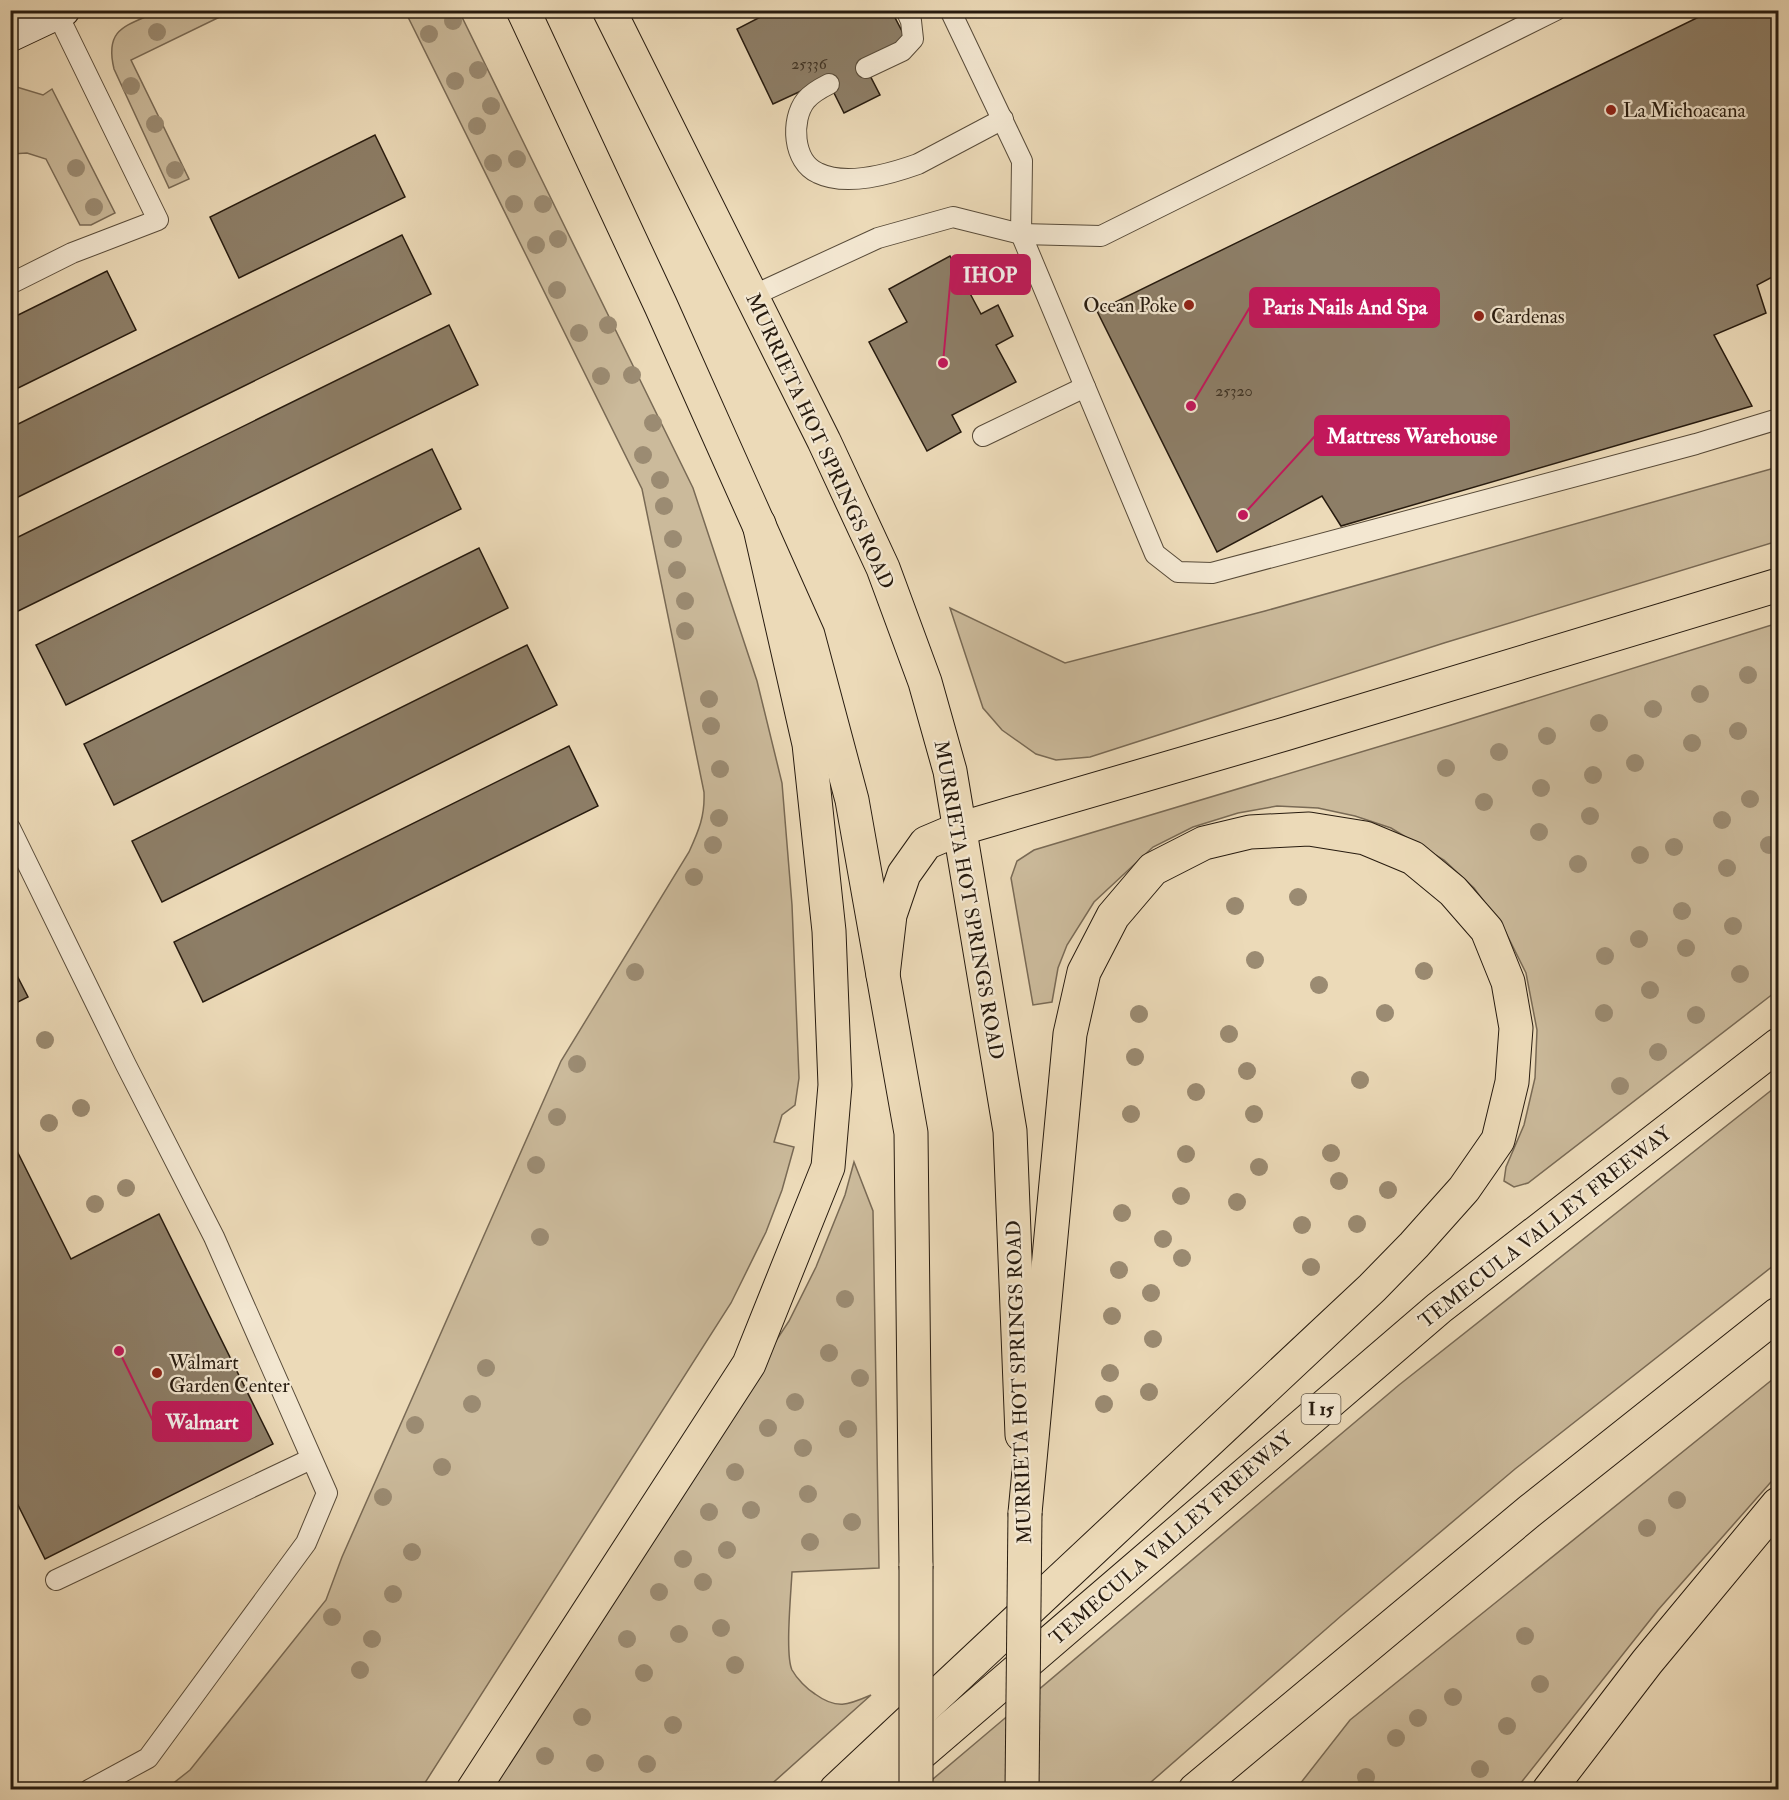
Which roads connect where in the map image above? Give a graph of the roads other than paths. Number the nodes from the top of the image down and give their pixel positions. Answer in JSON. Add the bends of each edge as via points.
{"nodes":[{"id":1,"x":523,"y":10,"type":"edge"},
{"id":2,"x":609,"y":10,"type":"edge"},
{"id":3,"x":906,"y":10,"type":"edge"},
{"id":4,"x":950,"y":10,"type":"edge"},
{"id":5,"x":1556,"y":10,"type":"edge"},
{"id":6,"x":60,"y":12,"type":"edge"},
{"id":7,"x":10,"y":35,"type":"edge"},
{"id":8,"x":866,"y":68,"type":"dead end"},
{"id":9,"x":829,"y":84,"type":"dead end"},
{"id":10,"x":1003,"y":119,"type":"junction"},
{"id":11,"x":1021,"y":234,"type":"junction"},
{"id":12,"x":10,"y":284,"type":"edge"},
{"id":13,"x":752,"y":296,"type":"junction"},
{"id":14,"x":1086,"y":387,"type":"junction"},
{"id":15,"x":1779,"y":419,"type":"edge"},
{"id":16,"x":983,"y":436,"type":"dead end"},
{"id":17,"x":759,"y":524,"type":"junction"},
{"id":18,"x":1779,"y":585,"type":"edge"},
{"id":19,"x":10,"y":828,"type":"edge"},
{"id":20,"x":959,"y":829,"type":"junction"},
{"id":21,"x":883,"y":975,"type":"junction"},
{"id":22,"x":1779,"y":1045,"type":"edge"},
{"id":23,"x":1779,"y":1314,"type":"edge"},
{"id":24,"x":311,"y":1459,"type":"junction"},
{"id":25,"x":1779,"y":1504,"type":"edge"},
{"id":26,"x":1025,"y":1513,"type":"junction"},
{"id":27,"x":56,"y":1580,"type":"dead end"},
{"id":28,"x":89,"y":1790,"type":"edge"},
{"id":29,"x":473,"y":1790,"type":"edge"},
{"id":30,"x":836,"y":1790,"type":"edge"},
{"id":31,"x":878,"y":1790,"type":"edge"},
{"id":32,"x":916,"y":1790,"type":"edge"},
{"id":33,"x":1022,"y":1790,"type":"edge"},
{"id":34,"x":1195,"y":1790,"type":"edge"},
{"id":35,"x":1549,"y":1790,"type":"edge"}],
"edges":[{"from":1,"to":17,"type":"main road"},
{"from":2,"to":13,"type":"main road","name":"MURRIETA HOT SPRINGS ROAD"},
{"from":3,"to":8,"type":"lane","via":[[913,39],[902,51]]},
{"from":4,"to":10,"type":"lane"},
{"from":5,"to":11,"type":"lane","via":[[1101,236]]},
{"from":6,"to":7,"type":"street"},
{"from":6,"to":12,"type":"lane","via":[[158,220],[72,253]]},
{"from":9,"to":10,"type":"lane","via":[[806,100],[798,118],[796,138],[798,152],[806,164],[817,173],[834,178],[872,177],[918,164]]},
{"from":10,"to":11,"type":"lane","via":[[1022,161]]},
{"from":11,"to":13,"type":"lane","via":[[953,217],[878,238]]},
{"from":11,"to":14,"type":"lane"},
{"from":13,"to":20,"type":"main road","name":"MURRIETA HOT SPRINGS ROAD","via":[[883,567],[925,682],[950,771]]},
{"from":14,"to":15,"type":"lane","via":[[1155,554],[1178,572],[1212,573]]},
{"from":14,"to":16,"type":"lane"},
{"from":17,"to":21,"type":"main road","via":[[808,635],[852,800]]},
{"from":17,"to":29,"type":"main road","via":[[810,756],[829,931],[835,1085],[828,1167],[749,1364]]},
{"from":18,"to":20,"type":"main road"},
{"from":19,"to":24,"type":"lane","via":[[214,1237]]},
{"from":20,"to":21,"type":"main road","via":[[926,843],[904,874],[890,915]]},
{"from":20,"to":26,"type":"main road","name":"MURRIETA HOT SPRINGS ROAD","via":[[1010,1131]]},
{"from":21,"to":32,"type":"main road","bridge":true,"via":[[910,1133]]},
{"from":22,"to":31,"type":"main road","name":"TEMECULA VALLEY FREEWAY","number":"I 15","via":[[1439,1308]]},
{"from":23,"to":34,"type":"main road","via":[[1531,1510]]},
{"from":24,"to":27,"type":"lane"},
{"from":24,"to":28,"type":"lane","via":[[327,1493],[306,1543],[148,1758]]},
{"from":25,"to":35,"type":"main road","via":[[1647,1662]]},
{"from":26,"to":30,"type":"main road","via":[[1070,1034],[1084,972],[1113,916],[1153,869],[1204,843],[1250,832],[1309,829],[1365,838],[1413,858],[1453,891],[1487,930],[1508,982],[1516,1028],[1512,1082],[1498,1140],[1464,1189],[1372,1288]]},
{"from":26,"to":33,"type":"main road","name":"MURRIETA HOT SPRINGS ROAD","bridge":true}]}
